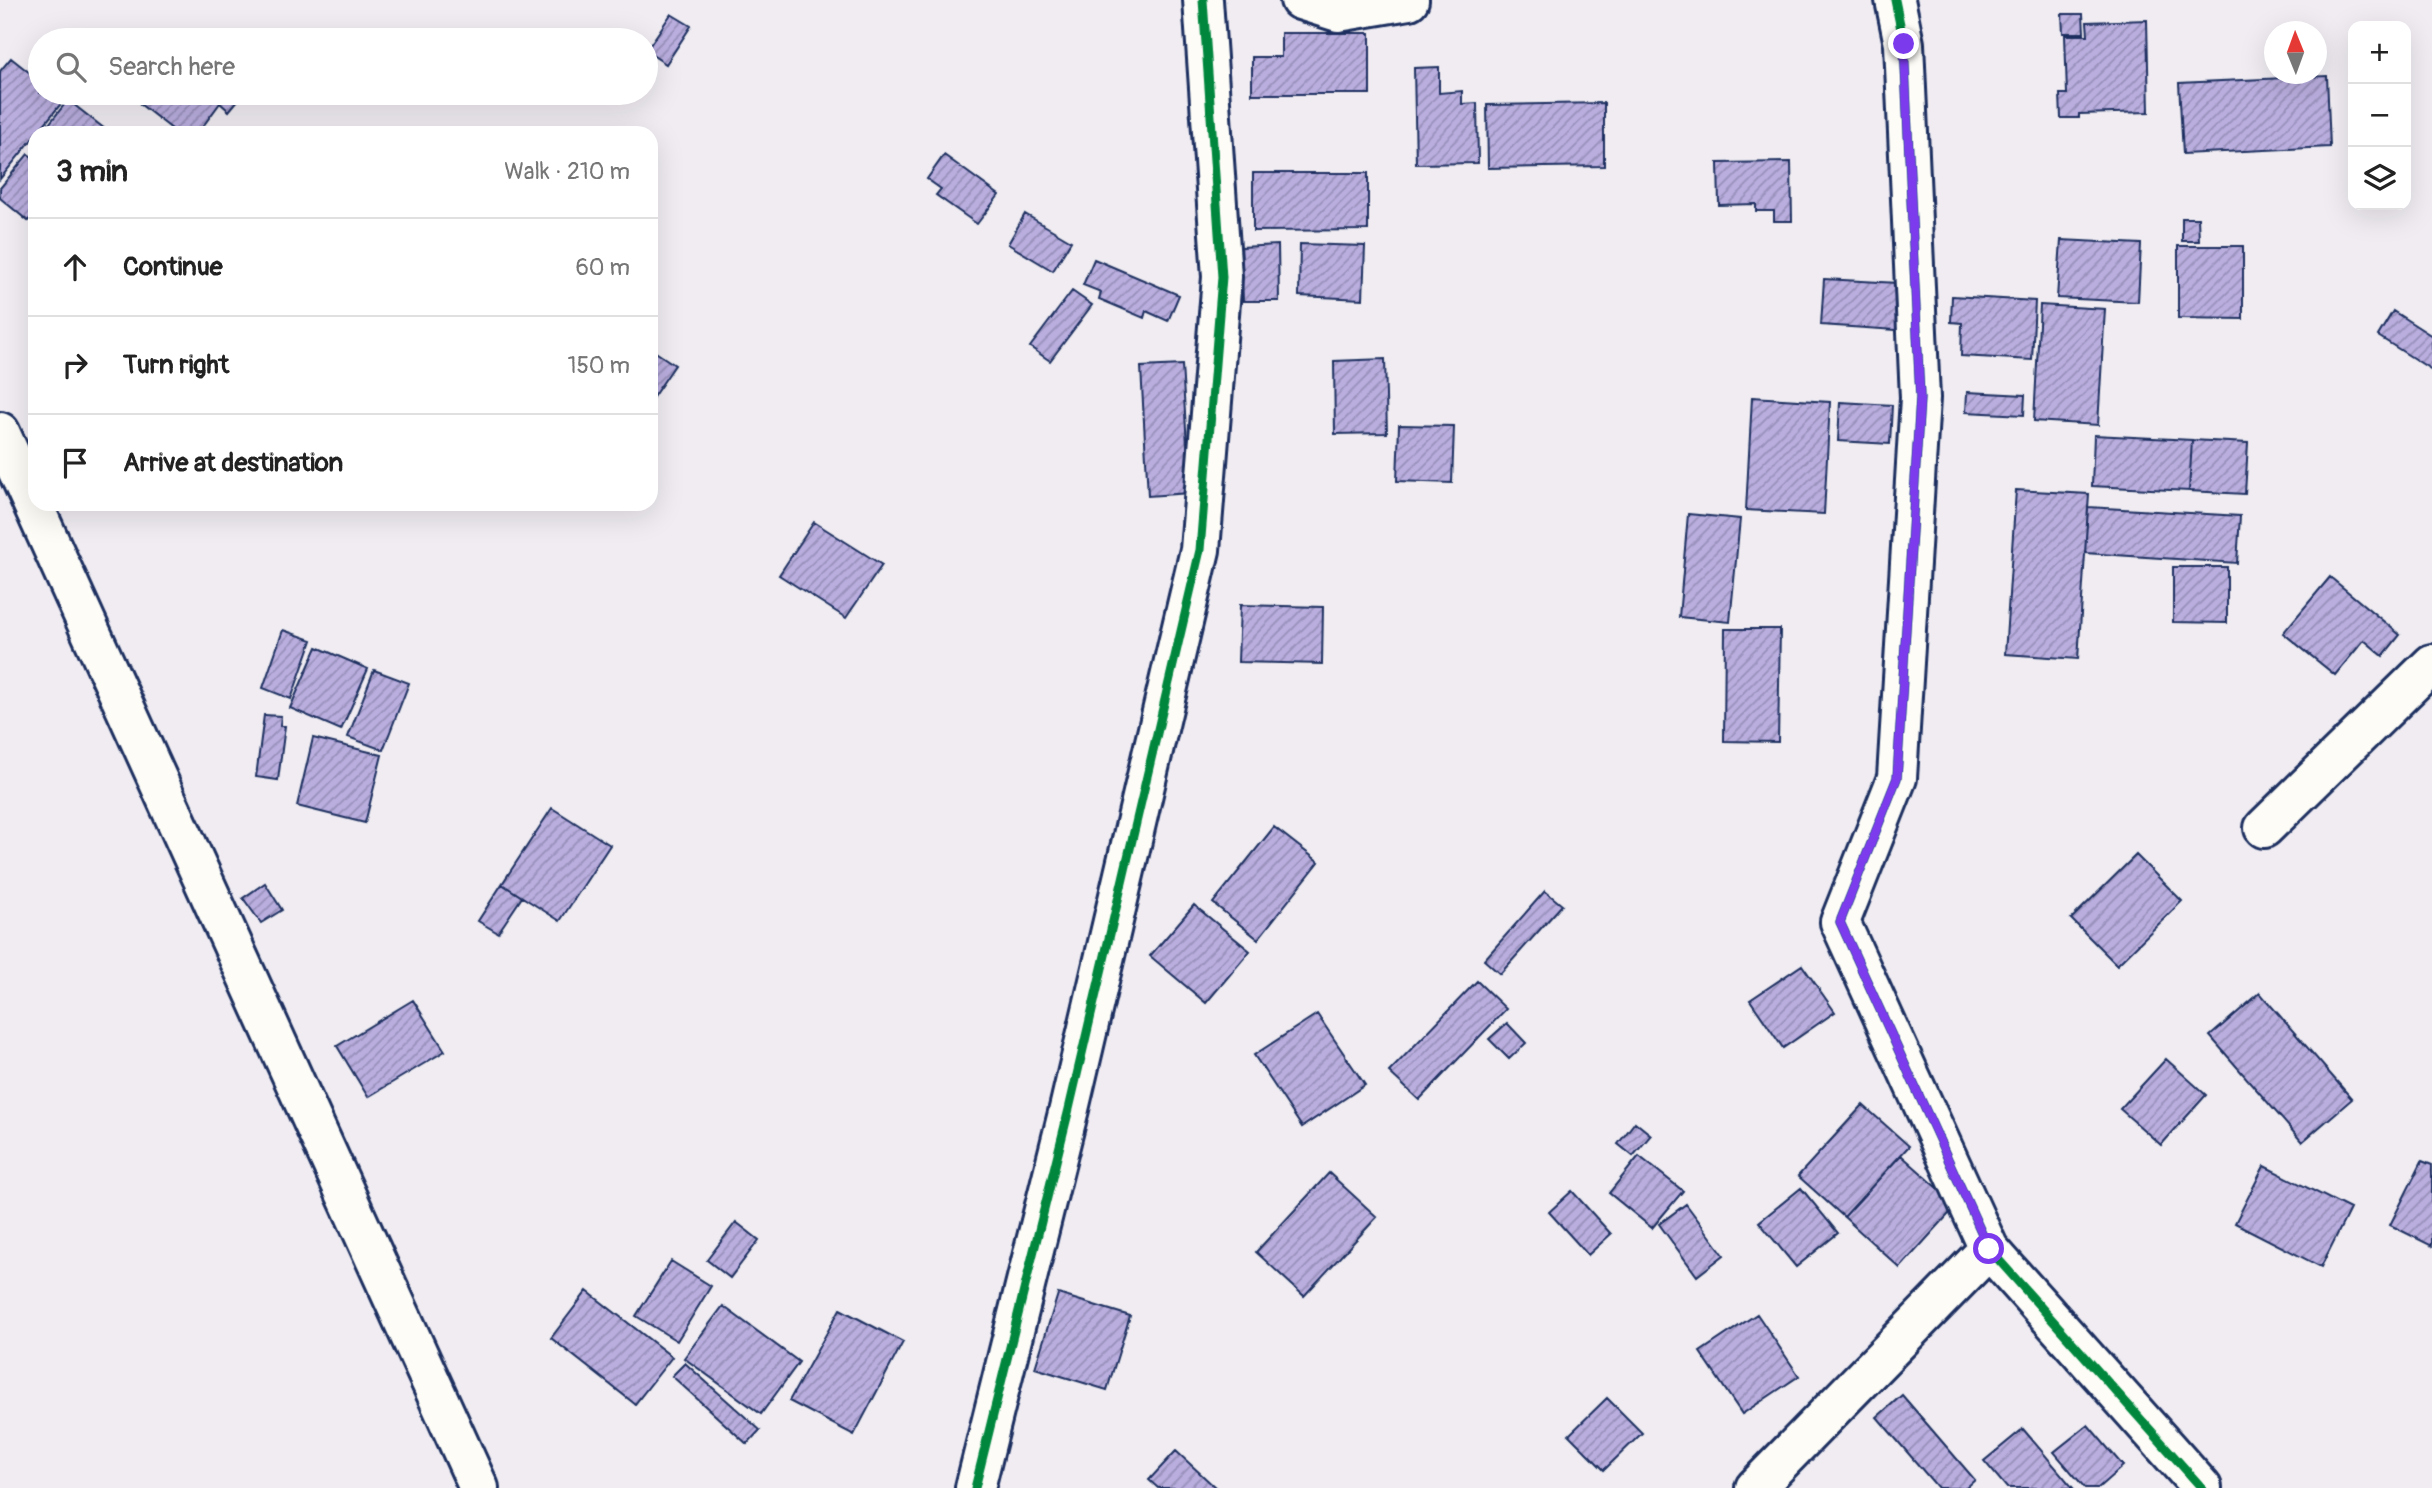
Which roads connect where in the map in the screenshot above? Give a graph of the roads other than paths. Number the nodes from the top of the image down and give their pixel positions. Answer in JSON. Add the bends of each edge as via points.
{"nodes":[{"id":1,"x":1203,"y":0,"type":"edge"},
{"id":2,"x":1300,"y":0,"type":"edge"},
{"id":3,"x":1409,"y":0,"type":"edge"},
{"id":4,"x":1895,"y":0,"type":"edge"},
{"id":5,"x":0,"y":432,"type":"edge"},
{"id":6,"x":28,"y":494,"type":"edge"},
{"id":7,"x":36,"y":511,"type":"edge"},
{"id":8,"x":2432,"y":664,"type":"edge"},
{"id":9,"x":2264,"y":828,"type":"dead end"},
{"id":10,"x":1989,"y":1249,"type":"junction"},
{"id":11,"x":479,"y":1488,"type":"edge"},
{"id":12,"x":975,"y":1488,"type":"edge"},
{"id":13,"x":1755,"y":1488,"type":"edge"},
{"id":14,"x":2202,"y":1488,"type":"edge"}],
"edges":[{"from":1,"to":12,"type":"street","via":[[1222,276],[1200,551]]},
{"from":2,"to":3,"type":"street","via":[[1338,12]]},
{"from":4,"to":10,"type":"street","via":[[1904,44],[1919,412],[1897,778],[1840,922]]},
{"from":5,"to":6,"type":"street"},
{"from":7,"to":11,"type":"street"},
{"from":8,"to":9,"type":"street"},
{"from":10,"to":13,"type":"street"},
{"from":10,"to":14,"type":"street"}]}
